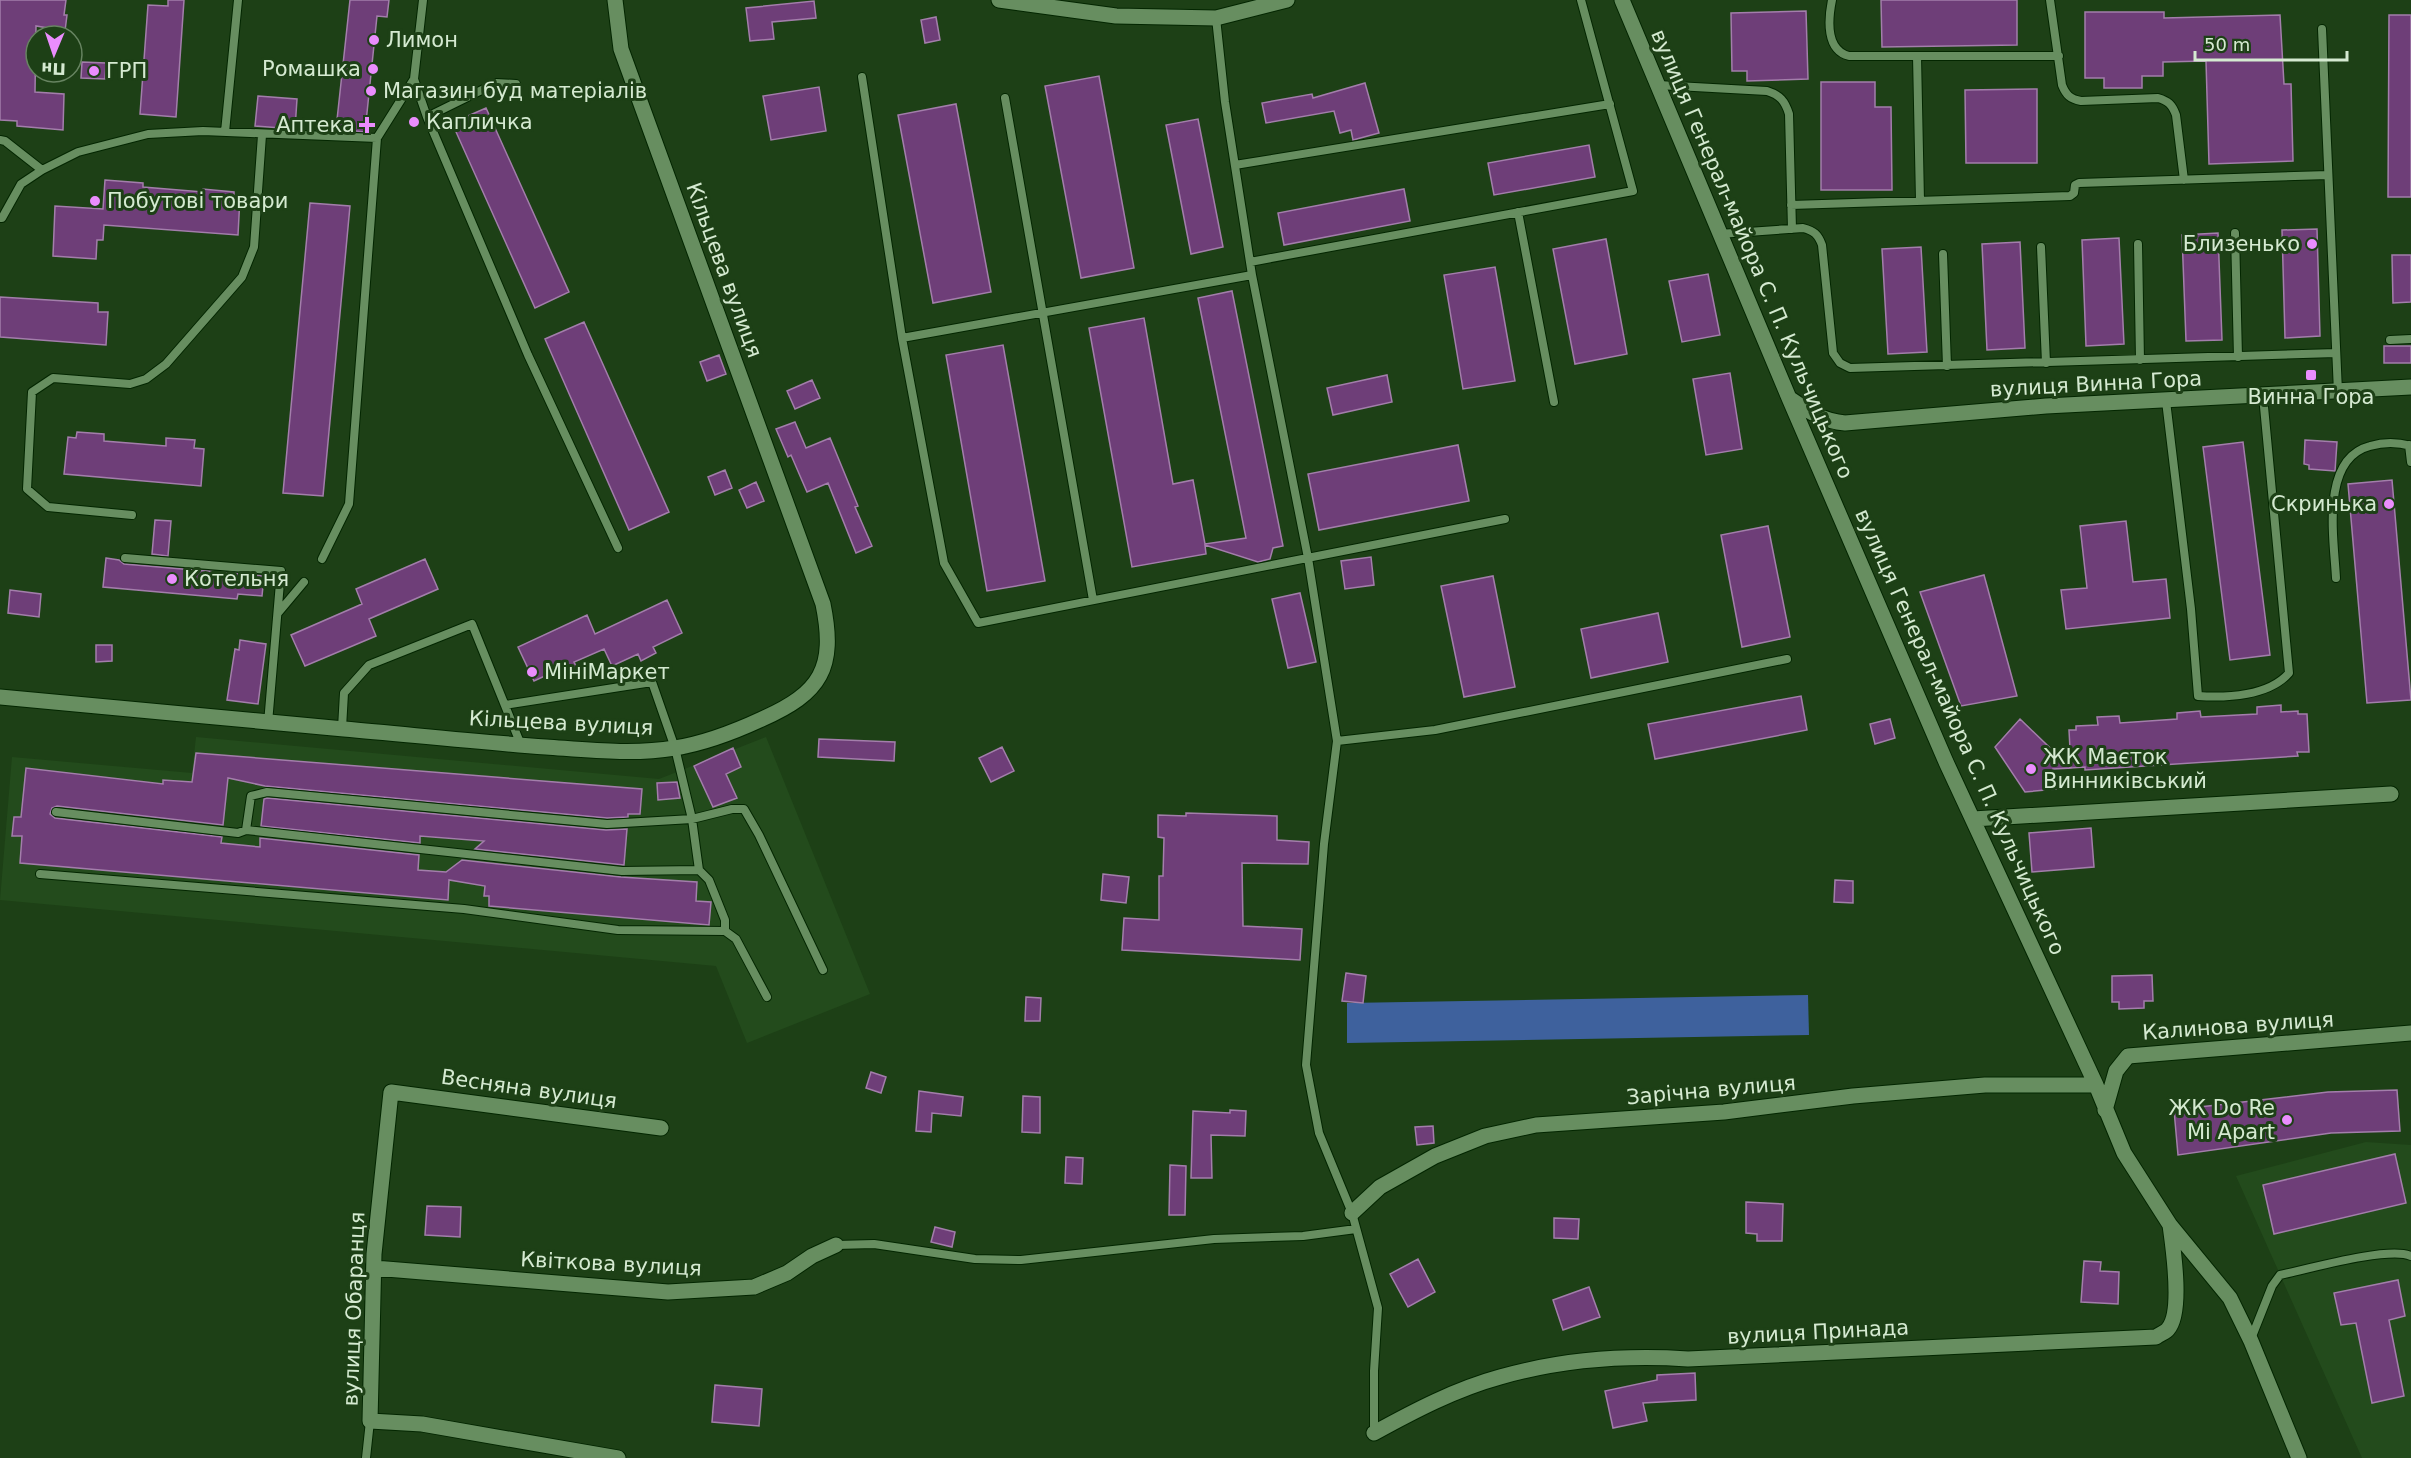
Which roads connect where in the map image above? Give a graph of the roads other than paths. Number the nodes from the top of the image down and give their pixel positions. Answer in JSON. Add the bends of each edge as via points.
{"nodes":[{"id":1,"x":238,"y":0,"type":"edge"},
{"id":2,"x":423,"y":0,"type":"edge"},
{"id":3,"x":615,"y":0,"type":"edge"},
{"id":4,"x":999,"y":0,"type":"edge"},
{"id":5,"x":1287,"y":0,"type":"edge"},
{"id":6,"x":1581,"y":0,"type":"edge"},
{"id":7,"x":1622,"y":0,"type":"edge"},
{"id":8,"x":1832,"y":0,"type":"edge"},
{"id":9,"x":2050,"y":0,"type":"edge"},
{"id":10,"x":1216,"y":18,"type":"junction"},
{"id":11,"x":2322,"y":29,"type":"dead end"},
{"id":12,"x":1917,"y":56,"type":"junction"},
{"id":13,"x":2060,"y":56,"type":"junction"},
{"id":14,"x":862,"y":77,"type":"dead end"},
{"id":15,"x":414,"y":79,"type":"junction"},
{"id":16,"x":516,"y":84,"type":"dead end"},
{"id":17,"x":1656,"y":85,"type":"junction"},
{"id":18,"x":1005,"y":98,"type":"dead end"},
{"id":19,"x":1610,"y":104,"type":"junction"},
{"id":20,"x":427,"y":117,"type":"junction"},
{"id":21,"x":225,"y":132,"type":"junction"},
{"id":22,"x":262,"y":135,"type":"junction"},
{"id":23,"x":377,"y":138,"type":"junction"},
{"id":24,"x":0,"y":140,"type":"edge"},
{"id":25,"x":1235,"y":165,"type":"junction"},
{"id":26,"x":42,"y":170,"type":"junction"},
{"id":27,"x":2328,"y":175,"type":"junction"},
{"id":28,"x":2184,"y":180,"type":"junction"},
{"id":29,"x":1920,"y":201,"type":"junction"},
{"id":30,"x":1791,"y":205,"type":"junction"},
{"id":31,"x":1518,"y":212,"type":"junction"},
{"id":32,"x":1,"y":219,"type":"edge"},
{"id":33,"x":1792,"y":229,"type":"junction"},
{"id":34,"x":2235,"y":233,"type":"dead end"},
{"id":35,"x":1719,"y":234,"type":"junction"},
{"id":36,"x":2138,"y":244,"type":"dead end"},
{"id":37,"x":2041,"y":246,"type":"dead end"},
{"id":38,"x":1943,"y":254,"type":"dead end"},
{"id":39,"x":1250,"y":262,"type":"junction"},
{"id":40,"x":1252,"y":275,"type":"junction"},
{"id":41,"x":1043,"y":313,"type":"junction"},
{"id":42,"x":902,"y":338,"type":"junction"},
{"id":43,"x":2390,"y":339,"type":"dead end"},
{"id":44,"x":2411,"y":339,"type":"edge"},
{"id":45,"x":2336,"y":353,"type":"junction"},
{"id":46,"x":2238,"y":357,"type":"junction"},
{"id":47,"x":2140,"y":360,"type":"junction"},
{"id":48,"x":2046,"y":363,"type":"junction"},
{"id":49,"x":1947,"y":366,"type":"junction"},
{"id":50,"x":2411,"y":387,"type":"edge"},
{"id":51,"x":2338,"y":392,"type":"junction"},
{"id":52,"x":2263,"y":396,"type":"junction"},
{"id":53,"x":1789,"y":398,"type":"junction"},
{"id":54,"x":2166,"y":401,"type":"junction"},
{"id":55,"x":1554,"y":402,"type":"dead end"},
{"id":56,"x":2410,"y":446,"type":"edge"},
{"id":57,"x":2411,"y":462,"type":"edge"},
{"id":58,"x":132,"y":515,"type":"dead end"},
{"id":59,"x":1505,"y":519,"type":"dead end"},
{"id":60,"x":618,"y":548,"type":"dead end"},
{"id":61,"x":125,"y":558,"type":"dead end"},
{"id":62,"x":1308,"y":558,"type":"junction"},
{"id":63,"x":322,"y":559,"type":"dead end"},
{"id":64,"x":2336,"y":578,"type":"dead end"},
{"id":65,"x":304,"y":582,"type":"dead end"},
{"id":66,"x":1093,"y":600,"type":"junction"},
{"id":67,"x":277,"y":614,"type":"junction"},
{"id":68,"x":1787,"y":659,"type":"dead end"},
{"id":69,"x":0,"y":697,"type":"edge"},
{"id":70,"x":505,"y":705,"type":"junction"},
{"id":71,"x":268,"y":723,"type":"junction"},
{"id":72,"x":342,"y":728,"type":"junction"},
{"id":73,"x":1337,"y":741,"type":"junction"},
{"id":74,"x":521,"y":745,"type":"junction"},
{"id":75,"x":675,"y":748,"type":"junction"},
{"id":76,"x":2391,"y":794,"type":"dead end"},
{"id":77,"x":56,"y":812,"type":"dead end"},
{"id":78,"x":692,"y":819,"type":"junction"},
{"id":79,"x":1973,"y":819,"type":"junction"},
{"id":80,"x":246,"y":830,"type":"junction"},
{"id":81,"x":699,"y":870,"type":"junction"},
{"id":82,"x":40,"y":874,"type":"dead end"},
{"id":83,"x":725,"y":931,"type":"junction"},
{"id":84,"x":823,"y":970,"type":"dead end"},
{"id":85,"x":767,"y":998,"type":"dead end"},
{"id":86,"x":2411,"y":1033,"type":"edge"},
{"id":87,"x":2096,"y":1085,"type":"junction"},
{"id":88,"x":391,"y":1092,"type":"joint"},
{"id":89,"x":2105,"y":1110,"type":"junction"},
{"id":90,"x":661,"y":1128,"type":"dead end"},
{"id":91,"x":1352,"y":1213,"type":"junction"},
{"id":92,"x":2170,"y":1225,"type":"junction"},
{"id":93,"x":1356,"y":1230,"type":"junction"},
{"id":94,"x":836,"y":1245,"type":"joint"},
{"id":95,"x":2411,"y":1256,"type":"edge"},
{"id":96,"x":374,"y":1268,"type":"junction"},
{"id":97,"x":2251,"y":1341,"type":"junction"},
{"id":98,"x":370,"y":1421,"type":"junction"},
{"id":99,"x":1374,"y":1434,"type":"joint"},
{"id":100,"x":366,"y":1458,"type":"edge"},
{"id":101,"x":618,"y":1458,"type":"edge"},
{"id":102,"x":2299,"y":1458,"type":"edge"}],
"edges":[{"from":1,"to":21,"type":"lane"},
{"from":2,"to":15,"type":"lane"},
{"from":3,"to":75,"type":"street","name":"Кільцева вулиця","via":[[621,49],[823,604],[828,628],[824,668],[803,697],[739,730]]},
{"from":4,"to":10,"type":"street","via":[[1116,16]]},
{"from":5,"to":10,"type":"street"},
{"from":6,"to":19,"type":"lane"},
{"from":7,"to":17,"type":"street","name":"вулиця Генерал-майора С. П. Кульчицького"},
{"from":8,"to":12,"type":"lane","via":[[1831,38],[1840,53]]},
{"from":9,"to":13,"type":"lane"},
{"from":10,"to":25,"type":"lane"},
{"from":11,"to":27,"type":"lane"},
{"from":12,"to":13,"type":"lane"},
{"from":12,"to":29,"type":"lane"},
{"from":13,"to":28,"type":"lane","via":[[2062,85],[2072,99],[2158,98],[2173,106]]},
{"from":14,"to":42,"type":"lane"},
{"from":15,"to":20,"type":"lane"},
{"from":15,"to":23,"type":"lane"},
{"from":16,"to":20,"type":"lane","via":[[496,83]]},
{"from":17,"to":30,"type":"lane","via":[[1778,94],[1790,114]]},
{"from":17,"to":35,"type":"street","name":"вулиця Генерал-майора С. П. Кульчицького"},
{"from":18,"to":41,"type":"lane"},
{"from":19,"to":25,"type":"lane"},
{"from":19,"to":31,"type":"lane","via":[[1633,191]]},
{"from":20,"to":60,"type":"lane","via":[[528,355]]},
{"from":21,"to":22,"type":"lane"},
{"from":21,"to":26,"type":"lane","via":[[148,134],[78,152]]},
{"from":22,"to":23,"type":"lane"},
{"from":22,"to":58,"type":"lane","via":[[254,247],[242,277],[166,364],[147,379],[130,384],[53,378],[32,392],[27,489],[48,507]]},
{"from":23,"to":63,"type":"lane","via":[[349,504]]},
{"from":24,"to":26,"type":"lane"},
{"from":25,"to":39,"type":"lane"},
{"from":26,"to":32,"type":"lane","via":[[21,184]]},
{"from":27,"to":28,"type":"lane"},
{"from":27,"to":45,"type":"lane"},
{"from":28,"to":29,"type":"lane","via":[[2079,183],[2070,196]]},
{"from":29,"to":30,"type":"lane"},
{"from":30,"to":33,"type":"lane"},
{"from":31,"to":39,"type":"lane"},
{"from":31,"to":55,"type":"lane"},
{"from":33,"to":35,"type":"lane"},
{"from":33,"to":49,"type":"lane","via":[[1812,230],[1819,236],[1832,347],[1840,363],[1856,369]]},
{"from":34,"to":46,"type":"lane"},
{"from":35,"to":53,"type":"street","name":"вулиця Генерал-майора С. П. Кульчицького"},
{"from":36,"to":47,"type":"lane"},
{"from":37,"to":48,"type":"lane"},
{"from":38,"to":49,"type":"lane"},
{"from":39,"to":40,"type":"lane"},
{"from":40,"to":41,"type":"lane"},
{"from":40,"to":62,"type":"lane"},
{"from":41,"to":42,"type":"lane"},
{"from":41,"to":66,"type":"lane"},
{"from":42,"to":66,"type":"lane","via":[[944,563],[978,623]]},
{"from":43,"to":44,"type":"lane"},
{"from":45,"to":46,"type":"lane"},
{"from":45,"to":51,"type":"lane"},
{"from":46,"to":47,"type":"lane"},
{"from":47,"to":48,"type":"lane"},
{"from":48,"to":49,"type":"lane"},
{"from":50,"to":51,"type":"street","name":"вулиця Винна Гора"},
{"from":51,"to":52,"type":"street","name":"вулиця Винна Гора"},
{"from":52,"to":54,"type":"street","name":"вулиця Винна Гора"},
{"from":52,"to":54,"type":"lane","via":[[2289,673],[2281,683],[2230,698],[2198,696]]},
{"from":53,"to":54,"type":"street","name":"вулиця Винна Гора","via":[[1818,418],[1845,423],[2046,406]]},
{"from":53,"to":79,"type":"street","name":"вулиця Генерал-майора С. П. Кульчицького"},
{"from":56,"to":57,"type":"lane"},
{"from":56,"to":64,"type":"lane","via":[[2377,444],[2353,454],[2345,462],[2335,492]]},
{"from":59,"to":62,"type":"lane"},
{"from":61,"to":67,"type":"lane","via":[[281,571]]},
{"from":62,"to":66,"type":"lane"},
{"from":62,"to":73,"type":"lane"},
{"from":65,"to":67,"type":"lane"},
{"from":67,"to":71,"type":"lane"},
{"from":68,"to":73,"type":"lane","via":[[1435,730]]},
{"from":69,"to":71,"type":"street","name":"Кільцева вулиця"},
{"from":70,"to":72,"type":"lane","via":[[472,624],[369,665],[344,693]]},
{"from":70,"to":74,"type":"lane"},
{"from":70,"to":75,"type":"lane","via":[[652,682]]},
{"from":71,"to":72,"type":"street","name":"Кільцева вулиця"},
{"from":72,"to":74,"type":"street","name":"Кільцева вулиця"},
{"from":73,"to":91,"type":"lane","via":[[1324,844],[1306,1065],[1319,1133]]},
{"from":74,"to":75,"type":"street","name":"Кільцева вулиця","via":[[628,752]]},
{"from":75,"to":78,"type":"lane"},
{"from":76,"to":79,"type":"street"},
{"from":77,"to":80,"type":"lane","via":[[238,833]]},
{"from":78,"to":80,"type":"lane","via":[[608,824],[267,792],[251,796]]},
{"from":78,"to":81,"type":"lane"},
{"from":78,"to":84,"type":"lane","via":[[744,809]]},
{"from":79,"to":87,"type":"street","name":"вулиця Генерал-майора С. П. Кульчицького"},
{"from":80,"to":81,"type":"lane","via":[[622,871]]},
{"from":81,"to":83,"type":"lane","via":[[708,880]]},
{"from":82,"to":83,"type":"lane","via":[[464,909],[618,930]]},
{"from":83,"to":85,"type":"lane","via":[[736,939]]},
{"from":86,"to":89,"type":"street","name":"Калинова вулиця","via":[[2128,1056],[2115,1071]]},
{"from":87,"to":89,"type":"street","name":"вулиця Генерал-майора С. П. Кульчицького"},
{"from":87,"to":91,"type":"street","name":"Зарічна вулиця","via":[[1985,1085],[1724,1112],[1536,1125],[1485,1136],[1435,1156],[1380,1187]]},
{"from":88,"to":90,"type":"street","name":"Весняна вулиця"},
{"from":88,"to":96,"type":"street","name":"вулиця Обаранця"},
{"from":89,"to":92,"type":"street","name":"вулиця Генерал-майора С. П. Кульчицького","via":[[2124,1153]]},
{"from":91,"to":93,"type":"lane"},
{"from":92,"to":97,"type":"street","name":"вулиця Генерал-майора С. П. Кульчицького","via":[[2230,1298]]},
{"from":92,"to":99,"type":"street","name":"вулиця Принада","via":[[2175,1315],[2168,1330],[2156,1336],[1688,1359],[1651,1357],[1546,1367],[1467,1388]]},
{"from":93,"to":94,"type":"lane","via":[[1214,1239],[1020,1260],[975,1259],[874,1244]]},
{"from":93,"to":99,"type":"lane","via":[[1378,1308]]},
{"from":94,"to":96,"type":"street","name":"Квіткова вулиця","via":[[754,1287],[709,1291],[668,1292]]},
{"from":95,"to":97,"type":"lane","via":[[2385,1253],[2280,1275]]},
{"from":96,"to":98,"type":"street","name":"вулиця Обаранця"},
{"from":97,"to":102,"type":"street","name":"вулиця Генерал-майора С. П. Кульчицького"},
{"from":98,"to":100,"type":"lane"},
{"from":98,"to":101,"type":"street","name":"вулиця Обаранця","via":[[422,1425]]}]}
